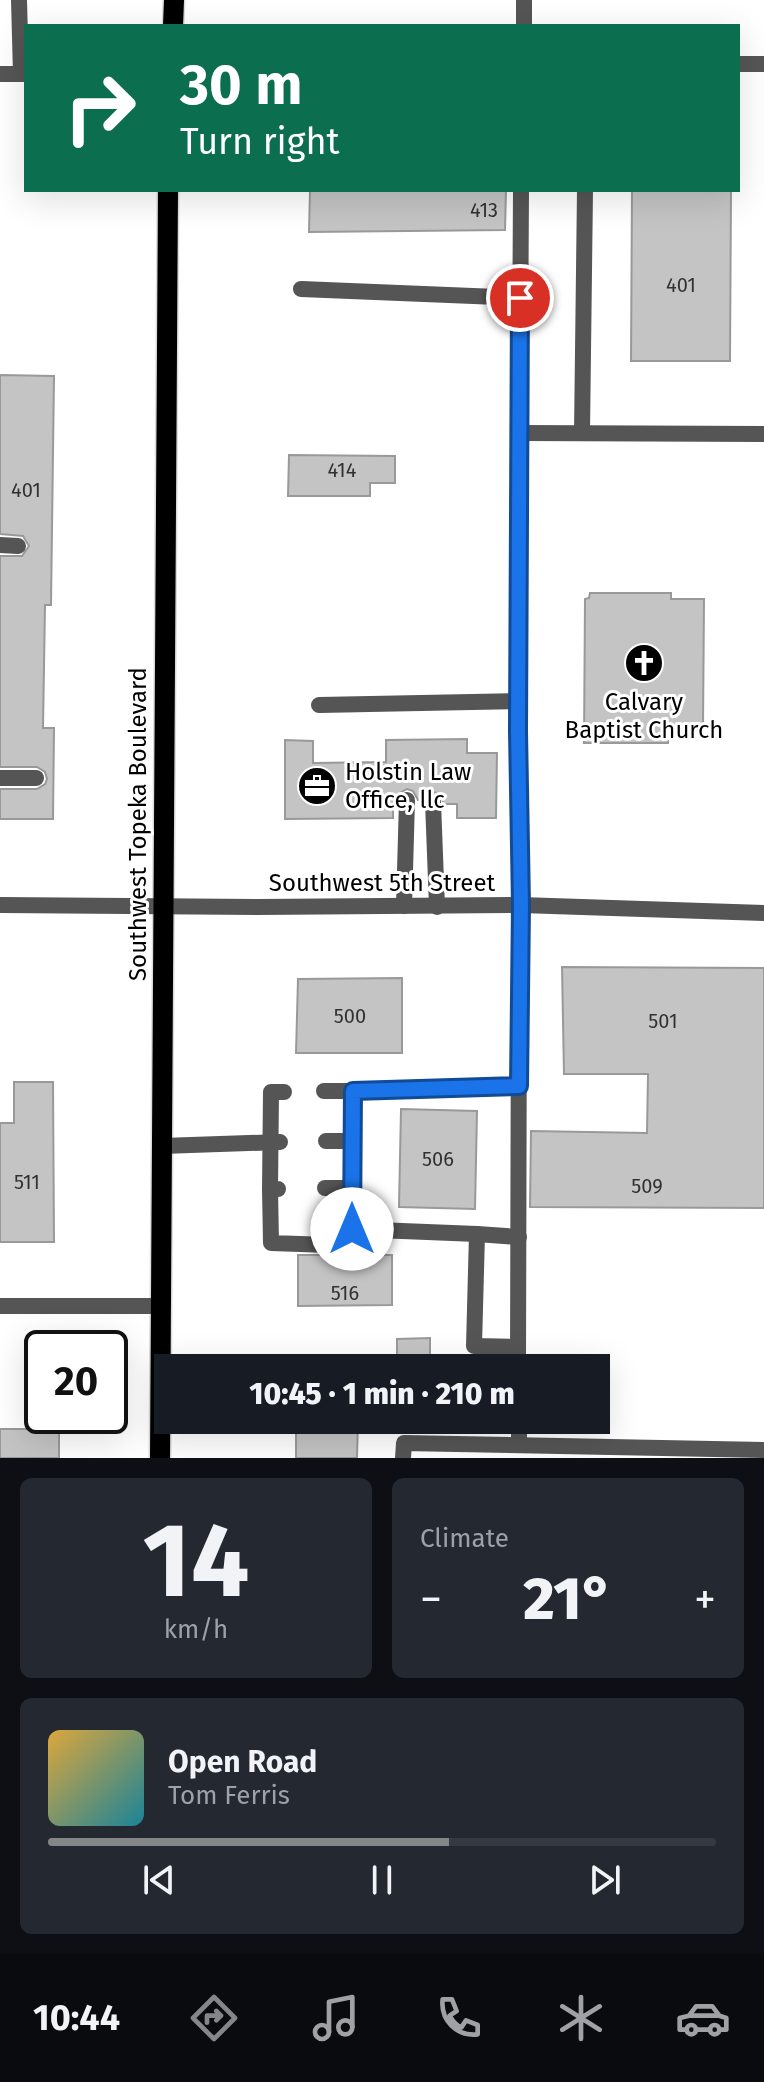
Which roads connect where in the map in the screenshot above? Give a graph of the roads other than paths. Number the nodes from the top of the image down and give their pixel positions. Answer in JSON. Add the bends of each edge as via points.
{"nodes":[{"id":1,"x":19,"y":0,"type":"edge"},
{"id":2,"x":174,"y":0,"type":"edge"},
{"id":3,"x":524,"y":0,"type":"edge"},
{"id":4,"x":173,"y":24,"type":"edge"},
{"id":5,"x":524,"y":24,"type":"edge"},
{"id":6,"x":740,"y":64,"type":"edge"},
{"id":7,"x":764,"y":64,"type":"edge"},
{"id":8,"x":0,"y":74,"type":"edge"},
{"id":9,"x":24,"y":74,"type":"edge"},
{"id":10,"x":168,"y":192,"type":"edge"},
{"id":11,"x":521,"y":192,"type":"edge"},
{"id":12,"x":585,"y":192,"type":"edge"},
{"id":13,"x":301,"y":289,"type":"dead end"},
{"id":14,"x":520,"y":298,"type":"junction"},
{"id":15,"x":519,"y":433,"type":"junction"},
{"id":16,"x":582,"y":433,"type":"junction"},
{"id":17,"x":764,"y":434,"type":"edge"},
{"id":18,"x":0,"y":545,"type":"edge"},
{"id":19,"x":18,"y":546,"type":"dead end"},
{"id":20,"x":518,"y":701,"type":"junction"},
{"id":21,"x":319,"y":705,"type":"dead end"},
{"id":22,"x":0,"y":778,"type":"edge"},
{"id":23,"x":36,"y":778,"type":"dead end"},
{"id":24,"x":407,"y":800,"type":"dead end"},
{"id":25,"x":433,"y":802,"type":"dead end"},
{"id":26,"x":0,"y":905,"type":"edge"},
{"id":27,"x":521,"y":905,"type":"junction"},
{"id":28,"x":164,"y":906,"type":"junction"},
{"id":29,"x":404,"y":906,"type":"junction"},
{"id":30,"x":437,"y":907,"type":"junction"},
{"id":31,"x":764,"y":913,"type":"edge"},
{"id":32,"x":519,"y":1086,"type":"junction"},
{"id":33,"x":324,"y":1091,"type":"dead end"},
{"id":34,"x":353,"y":1091,"type":"junction"},
{"id":35,"x":284,"y":1092,"type":"dead end"},
{"id":36,"x":326,"y":1141,"type":"dead end"},
{"id":37,"x":352,"y":1141,"type":"junction"},
{"id":38,"x":276,"y":1142,"type":"junction"},
{"id":39,"x":162,"y":1146,"type":"junction"},
{"id":40,"x":325,"y":1188,"type":"dead end"},
{"id":41,"x":352,"y":1188,"type":"junction"},
{"id":42,"x":352,"y":1229,"type":"junction"},
{"id":43,"x":477,"y":1234,"type":"junction"},
{"id":44,"x":519,"y":1237,"type":"junction"},
{"id":45,"x":0,"y":1306,"type":"edge"},
{"id":46,"x":161,"y":1306,"type":"junction"},
{"id":47,"x":518,"y":1347,"type":"junction"},
{"id":48,"x":518,"y":1354,"type":"edge"},
{"id":49,"x":519,"y":1434,"type":"edge"},
{"id":50,"x":519,"y":1445,"type":"junction"},
{"id":51,"x":764,"y":1450,"type":"edge"},
{"id":52,"x":160,"y":1458,"type":"edge"},
{"id":53,"x":403,"y":1458,"type":"edge"}],
"edges":[{"from":1,"to":9,"type":"street"},
{"from":2,"to":4,"type":"main road"},
{"from":3,"to":5,"type":"street"},
{"from":6,"to":7,"type":"street"},
{"from":8,"to":9,"type":"street"},
{"from":10,"to":28,"type":"main road","name":"Southwest Topeka Boulevard"},
{"from":11,"to":14,"type":"street"},
{"from":12,"to":16,"type":"street"},
{"from":13,"to":14,"type":"street"},
{"from":14,"to":15,"type":"street"},
{"from":15,"to":16,"type":"street"},
{"from":15,"to":20,"type":"street"},
{"from":16,"to":17,"type":"street"},
{"from":18,"to":19,"type":"street"},
{"from":20,"to":21,"type":"street"},
{"from":20,"to":27,"type":"street"},
{"from":22,"to":23,"type":"street"},
{"from":24,"to":29,"type":"street"},
{"from":25,"to":30,"type":"street"},
{"from":26,"to":28,"type":"street","name":"Southwest 5th Street"},
{"from":27,"to":30,"type":"street","name":"Southwest 5th Street"},
{"from":27,"to":31,"type":"street","name":"Southwest 5th Street"},
{"from":27,"to":32,"type":"street"},
{"from":28,"to":29,"type":"street","name":"Southwest 5th Street"},
{"from":28,"to":39,"type":"main road","name":"Southwest Topeka Boulevard"},
{"from":29,"to":30,"type":"street","name":"Southwest 5th Street"},
{"from":32,"to":34,"type":"street"},
{"from":32,"to":44,"type":"street"},
{"from":33,"to":34,"type":"street"},
{"from":34,"to":37,"type":"street"},
{"from":35,"to":38,"type":"street","via":[[271,1092]]},
{"from":36,"to":37,"type":"street"},
{"from":37,"to":41,"type":"street"},
{"from":38,"to":39,"type":"street"},
{"from":38,"to":42,"type":"street","via":[[271,1243],[329,1245]]},
{"from":39,"to":46,"type":"main road","name":"Southwest Topeka Boulevard"},
{"from":40,"to":41,"type":"street"},
{"from":41,"to":42,"type":"street"},
{"from":42,"to":43,"type":"street"},
{"from":43,"to":44,"type":"street"},
{"from":43,"to":47,"type":"street","via":[[474,1346]]},
{"from":44,"to":47,"type":"street"},
{"from":45,"to":46,"type":"street"},
{"from":46,"to":52,"type":"main road","name":"Southwest Topeka Boulevard"},
{"from":47,"to":48,"type":"street"},
{"from":49,"to":50,"type":"street"},
{"from":50,"to":51,"type":"street"},
{"from":50,"to":53,"type":"street","via":[[404,1443]]}]}
